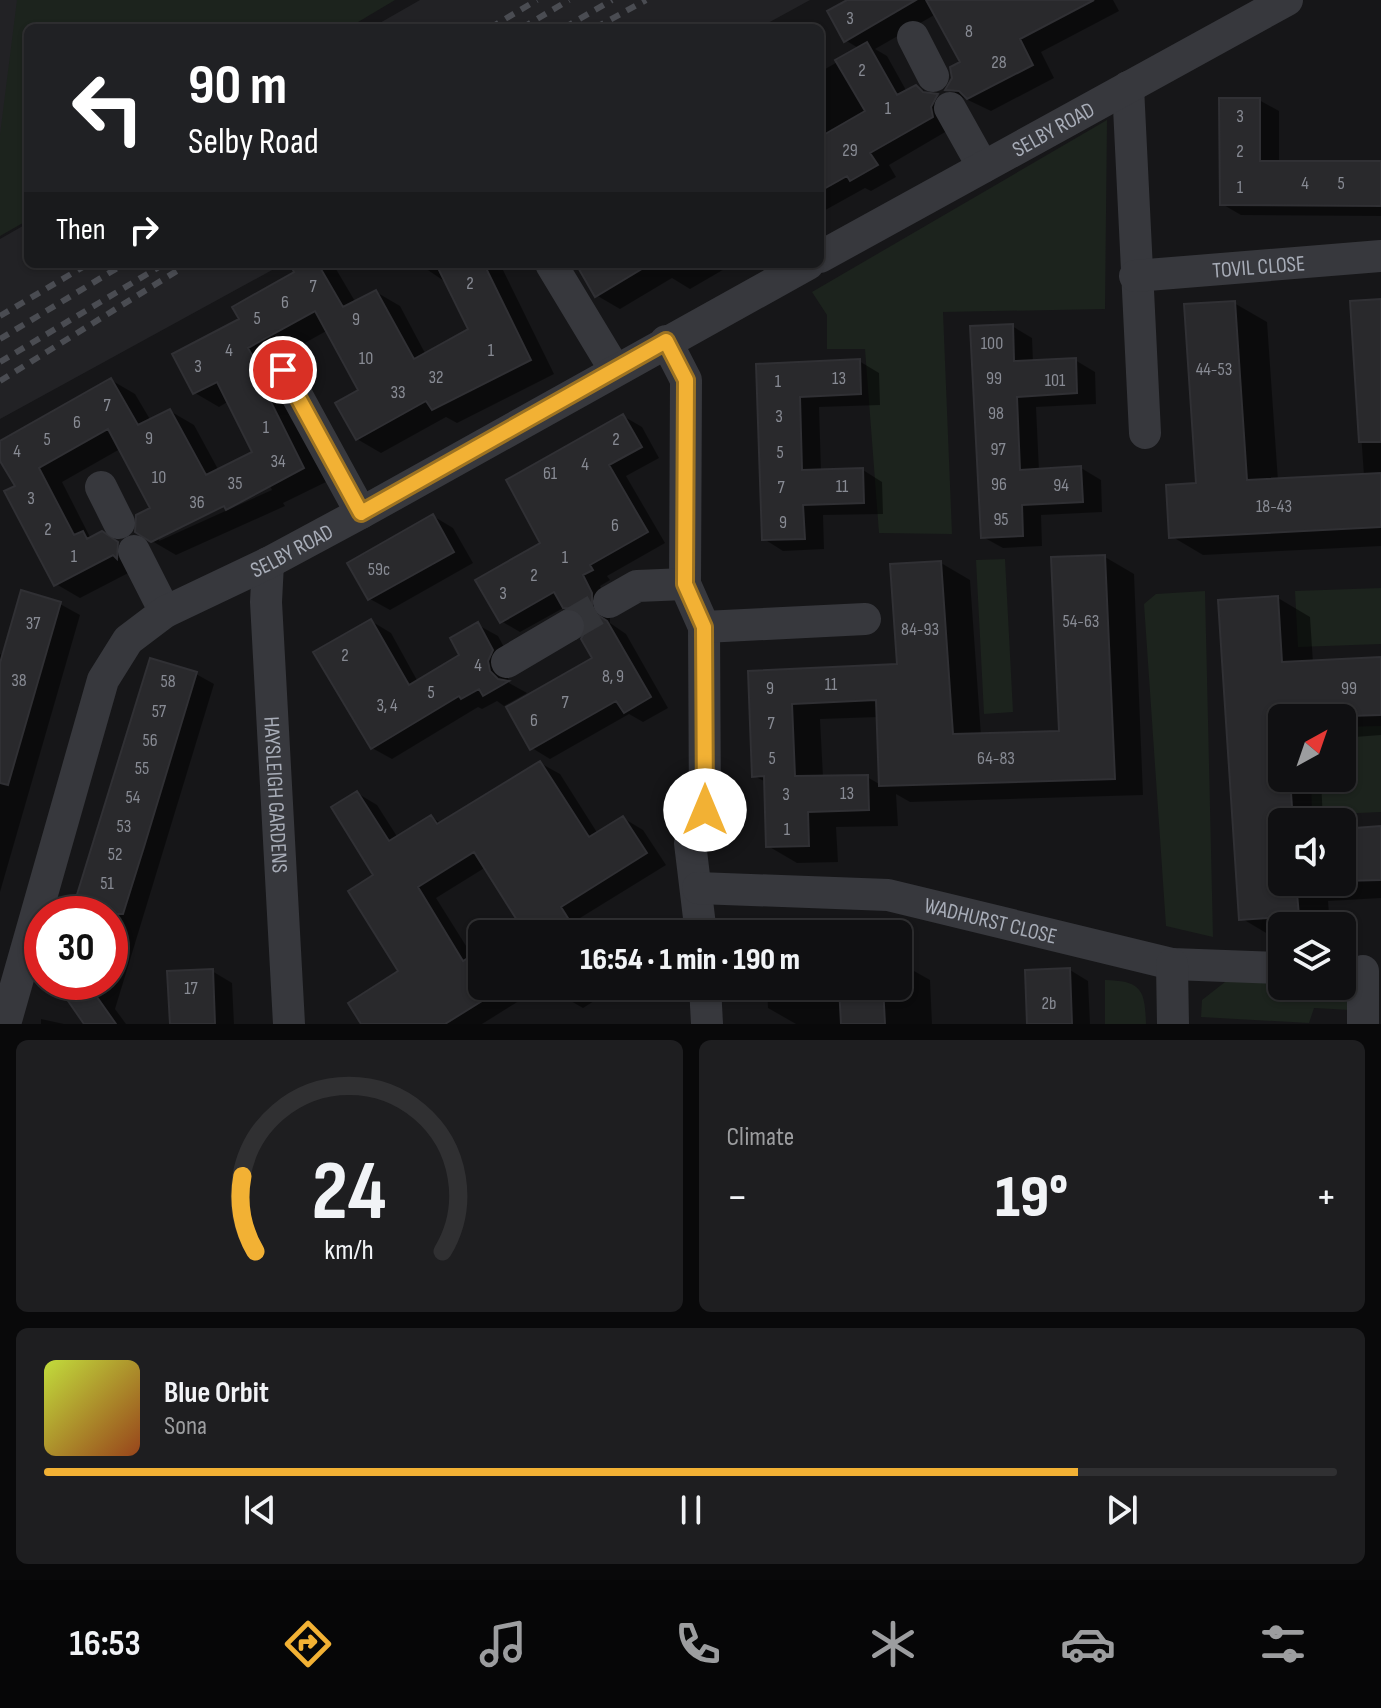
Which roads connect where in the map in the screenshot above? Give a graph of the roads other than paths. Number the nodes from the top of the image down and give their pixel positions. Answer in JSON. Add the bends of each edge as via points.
{"nodes":[{"id":1,"x":1287,"y":0,"type":"edge"},
{"id":2,"x":913,"y":37,"type":"dead end"},
{"id":3,"x":933,"y":76,"type":"dead end"},
{"id":4,"x":1128,"y":87,"type":"junction"},
{"id":5,"x":950,"y":108,"type":"dead end"},
{"id":6,"x":983,"y":167,"type":"junction"},
{"id":7,"x":824,"y":255,"type":"edge"},
{"id":8,"x":1381,"y":256,"type":"edge"},
{"id":9,"x":553,"y":268,"type":"edge"},
{"id":10,"x":775,"y":272,"type":"edge"},
{"id":11,"x":1135,"y":276,"type":"junction"},
{"id":12,"x":666,"y":341,"type":"junction"},
{"id":13,"x":283,"y":370,"type":"dead end"},
{"id":14,"x":615,"y":370,"type":"junction"},
{"id":15,"x":1145,"y":433,"type":"dead end"},
{"id":16,"x":101,"y":487,"type":"dead end"},
{"id":17,"x":361,"y":513,"type":"junction"},
{"id":18,"x":268,"y":563,"type":"junction"},
{"id":19,"x":685,"y":584,"type":"junction"},
{"id":20,"x":609,"y":602,"type":"tunnel mouth"},
{"id":21,"x":165,"y":612,"type":"junction"},
{"id":22,"x":865,"y":619,"type":"dead end"},
{"id":23,"x":568,"y":626,"type":"tunnel mouth"},
{"id":24,"x":704,"y":627,"type":"junction"},
{"id":25,"x":507,"y":662,"type":"dead end"},
{"id":26,"x":698,"y":888,"type":"junction"},
{"id":27,"x":700,"y":920,"type":"edge"},
{"id":28,"x":1172,"y":964,"type":"junction"},
{"id":29,"x":1268,"y":967,"type":"edge"},
{"id":30,"x":1362,"y":971,"type":"edge"},
{"id":31,"x":706,"y":1000,"type":"edge"},
{"id":32,"x":5,"y":1024,"type":"edge"},
{"id":33,"x":289,"y":1024,"type":"edge"},
{"id":34,"x":707,"y":1024,"type":"edge"},
{"id":35,"x":1173,"y":1024,"type":"edge"},
{"id":36,"x":1363,"y":1024,"type":"edge"}],
"edges":[{"from":1,"to":4,"type":"street","name":"SELBY ROAD"},
{"from":2,"to":3,"type":"street"},
{"from":4,"to":6,"type":"street","name":"SELBY ROAD"},
{"from":4,"to":11,"type":"street"},
{"from":5,"to":6,"type":"street"},
{"from":6,"to":7,"type":"street","name":"SELBY ROAD"},
{"from":8,"to":11,"type":"street","name":"TOVIL CLOSE"},
{"from":9,"to":14,"type":"street"},
{"from":10,"to":12,"type":"street","name":"SELBY ROAD"},
{"from":11,"to":15,"type":"street"},
{"from":12,"to":14,"type":"street","name":"SELBY ROAD"},
{"from":12,"to":19,"type":"street","via":[[686,380]]},
{"from":13,"to":17,"type":"street"},
{"from":14,"to":17,"type":"street","name":"SELBY ROAD"},
{"from":16,"to":21,"type":"street"},
{"from":17,"to":18,"type":"street","name":"SELBY ROAD"},
{"from":18,"to":21,"type":"street","name":"SELBY ROAD"},
{"from":18,"to":33,"type":"street","name":"HAYSLEIGH GARDENS"},
{"from":19,"to":20,"type":"street","via":[[637,586]]},
{"from":19,"to":24,"type":"street"},
{"from":21,"to":32,"type":"street","name":"SELBY ROAD","via":[[128,640],[103,680]]},
{"from":22,"to":24,"type":"street"},
{"from":23,"to":25,"type":"street"},
{"from":24,"to":26,"type":"street","via":[[705,810],[690,843]]},
{"from":26,"to":27,"type":"street"},
{"from":26,"to":28,"type":"street","name":"WADHURST CLOSE","via":[[888,895]]},
{"from":28,"to":29,"type":"street","name":"WADHURST CLOSE"},
{"from":28,"to":35,"type":"street"},
{"from":30,"to":36,"type":"street"},
{"from":31,"to":34,"type":"street"}]}
